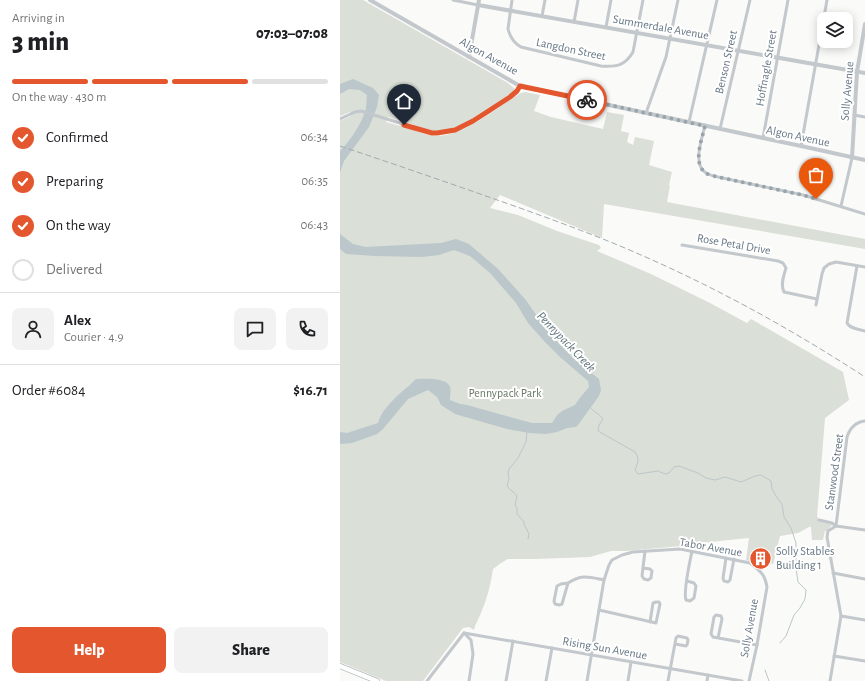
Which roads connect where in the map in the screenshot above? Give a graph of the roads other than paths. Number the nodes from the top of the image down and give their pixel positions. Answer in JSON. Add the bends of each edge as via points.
{"nodes":[{"id":1,"x":370,"y":0,"type":"edge"},
{"id":2,"x":453,"y":0,"type":"edge"},
{"id":3,"x":479,"y":0,"type":"edge"},
{"id":4,"x":512,"y":0,"type":"edge"},
{"id":5,"x":545,"y":0,"type":"edge"},
{"id":6,"x":578,"y":0,"type":"edge"},
{"id":7,"x":611,"y":0,"type":"edge"},
{"id":8,"x":643,"y":0,"type":"edge"},
{"id":9,"x":678,"y":0,"type":"edge"},
{"id":10,"x":716,"y":0,"type":"edge"},
{"id":11,"x":750,"y":0,"type":"edge"},
{"id":12,"x":788,"y":0,"type":"edge"},
{"id":13,"x":827,"y":0,"type":"edge"},
{"id":14,"x":478,"y":5,"type":"junction"},
{"id":15,"x":510,"y":12,"type":"junction"},
{"id":16,"x":542,"y":16,"type":"junction"},
{"id":17,"x":574,"y":22,"type":"junction"},
{"id":18,"x":865,"y":24,"type":"edge"},
{"id":19,"x":606,"y":27,"type":"junction"},
{"id":20,"x":636,"y":33,"type":"junction"},
{"id":21,"x":670,"y":39,"type":"junction"},
{"id":22,"x":706,"y":45,"type":"junction"},
{"id":23,"x":738,"y":50,"type":"junction"},
{"id":24,"x":469,"y":57,"type":"junction"},
{"id":25,"x":778,"y":58,"type":"junction"},
{"id":26,"x":816,"y":64,"type":"junction"},
{"id":27,"x":857,"y":72,"type":"junction"},
{"id":28,"x":865,"y":73,"type":"edge"},
{"id":29,"x":520,"y":86,"type":"junction"},
{"id":30,"x":646,"y":113,"type":"junction"},
{"id":31,"x":854,"y":115,"type":"junction"},
{"id":32,"x":865,"y":117,"type":"edge"},
{"id":33,"x":340,"y":119,"type":"edge"},
{"id":34,"x":689,"y":122,"type":"junction"},
{"id":35,"x":705,"y":126,"type":"junction"},
{"id":36,"x":720,"y":129,"type":"junction"},
{"id":37,"x":763,"y":138,"type":"junction"},
{"id":38,"x":801,"y":146,"type":"junction"},
{"id":39,"x":852,"y":158,"type":"junction"},
{"id":40,"x":865,"y":160,"type":"edge"},
{"id":41,"x":841,"y":206,"type":"junction"},
{"id":42,"x":865,"y":214,"type":"edge"},
{"id":43,"x":682,"y":245,"type":"dead end"},
{"id":44,"x":857,"y":266,"type":"junction"},
{"id":45,"x":865,"y":267,"type":"edge"},
{"id":46,"x":817,"y":299,"type":"junction"},
{"id":47,"x":816,"y":305,"type":"dead end"},
{"id":48,"x":865,"y":331,"type":"edge"},
{"id":49,"x":865,"y":421,"type":"edge"},
{"id":50,"x":819,"y":520,"type":"dead end"},
{"id":51,"x":836,"y":526,"type":"junction"},
{"id":52,"x":865,"y":530,"type":"edge"},
{"id":53,"x":692,"y":551,"type":"junction"},
{"id":54,"x":645,"y":552,"type":"junction"},
{"id":55,"x":726,"y":558,"type":"junction"},
{"id":56,"x":734,"y":559,"type":"junction"},
{"id":57,"x":643,"y":568,"type":"dead end"},
{"id":58,"x":833,"y":573,"type":"junction"},
{"id":59,"x":765,"y":578,"type":"joint"},
{"id":60,"x":865,"y":579,"type":"edge"},
{"id":61,"x":604,"y":580,"type":"junction"},
{"id":62,"x":687,"y":581,"type":"junction"},
{"id":63,"x":568,"y":583,"type":"junction"},
{"id":64,"x":599,"y":610,"type":"junction"},
{"id":65,"x":841,"y":616,"type":"junction"},
{"id":66,"x":865,"y":620,"type":"edge"},
{"id":67,"x":650,"y":622,"type":"junction"},
{"id":68,"x":464,"y":633,"type":"junction"},
{"id":69,"x":718,"y":638,"type":"junction"},
{"id":70,"x":513,"y":641,"type":"junction"},
{"id":71,"x":675,"y":644,"type":"junction"},
{"id":72,"x":757,"y":645,"type":"junction"},
{"id":73,"x":552,"y":648,"type":"junction"},
{"id":74,"x":592,"y":654,"type":"junction"},
{"id":75,"x":834,"y":656,"type":"junction"},
{"id":76,"x":631,"y":662,"type":"junction"},
{"id":77,"x":865,"y":662,"type":"edge"},
{"id":78,"x":340,"y":667,"type":"edge"},
{"id":79,"x":670,"y":668,"type":"junction"},
{"id":80,"x":708,"y":675,"type":"junction"},
{"id":81,"x":377,"y":681,"type":"edge"},
{"id":82,"x":427,"y":681,"type":"edge"},
{"id":83,"x":469,"y":681,"type":"edge"},
{"id":84,"x":506,"y":681,"type":"edge"},
{"id":85,"x":546,"y":681,"type":"edge"},
{"id":86,"x":587,"y":681,"type":"edge"},
{"id":87,"x":628,"y":681,"type":"edge"},
{"id":88,"x":668,"y":681,"type":"edge"},
{"id":89,"x":707,"y":681,"type":"edge"},
{"id":90,"x":742,"y":681,"type":"edge"},
{"id":91,"x":749,"y":681,"type":"edge"},
{"id":92,"x":830,"y":681,"type":"edge"}],
"edges":[{"from":1,"to":24,"type":"street","name":"Algon Avenue"},
{"from":2,"to":14,"type":"street","name":"Summerdale Avenue"},
{"from":3,"to":14,"type":"street"},
{"from":4,"to":15,"type":"street","name":"Langdon Street"},
{"from":5,"to":16,"type":"street"},
{"from":6,"to":17,"type":"street"},
{"from":7,"to":19,"type":"street"},
{"from":8,"to":20,"type":"street","name":"Langdon Street"},
{"from":9,"to":21,"type":"street"},
{"from":10,"to":22,"type":"street"},
{"from":11,"to":23,"type":"street","name":"Benson Street"},
{"from":12,"to":25,"type":"street","name":"Hoffnagle Street"},
{"from":13,"to":26,"type":"street"},
{"from":14,"to":15,"type":"street","name":"Summerdale Avenue"},
{"from":14,"to":24,"type":"street"},
{"from":15,"to":16,"type":"street","name":"Summerdale Avenue"},
{"from":15,"to":20,"type":"street","name":"Langdon Street","via":[[509,33],[520,47],[601,66],[616,66],[629,58],[633,52]]},
{"from":16,"to":17,"type":"street","name":"Summerdale Avenue"},
{"from":17,"to":19,"type":"street","name":"Summerdale Avenue"},
{"from":18,"to":27,"type":"street","name":"Solly Avenue"},
{"from":19,"to":20,"type":"street","name":"Summerdale Avenue"},
{"from":20,"to":21,"type":"street","name":"Summerdale Avenue"},
{"from":21,"to":22,"type":"street","name":"Summerdale Avenue"},
{"from":21,"to":30,"type":"street"},
{"from":22,"to":23,"type":"street","name":"Summerdale Avenue"},
{"from":22,"to":34,"type":"street"},
{"from":23,"to":25,"type":"street","name":"Summerdale Avenue"},
{"from":23,"to":36,"type":"street","name":"Benson Street"},
{"from":24,"to":29,"type":"street","name":"Algon Avenue"},
{"from":25,"to":26,"type":"street","name":"Summerdale Avenue"},
{"from":25,"to":37,"type":"street","name":"Hoffnagle Street"},
{"from":26,"to":27,"type":"street","name":"Summerdale Avenue"},
{"from":26,"to":38,"type":"street"},
{"from":27,"to":28,"type":"street","name":"Summerdale Avenue"},
{"from":27,"to":31,"type":"street","name":"Solly Avenue"},
{"from":29,"to":30,"type":"street","name":"Algon Avenue"},
{"from":29,"to":33,"type":"street","via":[[489,112],[455,130],[432,133],[363,111]]},
{"from":30,"to":34,"type":"street","name":"Algon Avenue"},
{"from":31,"to":32,"type":"street"},
{"from":31,"to":39,"type":"street","name":"Solly Avenue"},
{"from":34,"to":35,"type":"street","name":"Algon Avenue"},
{"from":35,"to":36,"type":"street","name":"Algon Avenue"},
{"from":35,"to":41,"type":"street","via":[[699,160],[707,174]]},
{"from":36,"to":37,"type":"street","name":"Algon Avenue"},
{"from":37,"to":38,"type":"street","name":"Algon Avenue"},
{"from":38,"to":39,"type":"street","name":"Algon Avenue"},
{"from":39,"to":40,"type":"street","name":"Algon Avenue"},
{"from":39,"to":41,"type":"street","name":"Solly Avenue"},
{"from":41,"to":42,"type":"street"},
{"from":43,"to":46,"type":"street","name":"Rose Petal Drive","via":[[778,261],[786,268],[782,286],[784,292]]},
{"from":44,"to":45,"type":"street"},
{"from":44,"to":46,"type":"street","via":[[836,262],[824,268]]},
{"from":44,"to":48,"type":"street","via":[[847,323],[848,326]]},
{"from":46,"to":47,"type":"street"},
{"from":49,"to":51,"type":"street","name":"Stanwood Street","via":[[858,422],[846,437]]},
{"from":50,"to":51,"type":"street"},
{"from":51,"to":52,"type":"street"},
{"from":51,"to":58,"type":"street","name":"Stanwood Street","via":[[828,531],[826,536]]},
{"from":53,"to":54,"type":"street","name":"Tabor Avenue","via":[[680,549]]},
{"from":53,"to":55,"type":"street","name":"Tabor Avenue"},
{"from":53,"to":62,"type":"street"},
{"from":54,"to":57,"type":"street"},
{"from":54,"to":61,"type":"street","name":"Tabor Avenue","via":[[633,552],[612,560]]},
{"from":55,"to":56,"type":"street","name":"Tabor Avenue"},
{"from":55,"to":56,"type":"street","via":[[723,578],[728,582]]},
{"from":56,"to":59,"type":"street","name":"Tabor Avenue","via":[[750,563]]},
{"from":58,"to":60,"type":"street"},
{"from":58,"to":65,"type":"street","name":"Stanwood Street"},
{"from":59,"to":72,"type":"street","name":"Solly Avenue","via":[[767,587]]},
{"from":61,"to":63,"type":"street","via":[[580,577]]},
{"from":61,"to":64,"type":"street"},
{"from":62,"to":62,"type":"street","via":[[684,596],[690,601],[694,598],[696,586]]},
{"from":63,"to":63,"type":"street","via":[[562,604],[555,604],[557,586]]},
{"from":64,"to":67,"type":"street"},
{"from":64,"to":74,"type":"street"},
{"from":65,"to":66,"type":"street"},
{"from":65,"to":75,"type":"street","name":"Stanwood Street"},
{"from":67,"to":67,"type":"street","via":[[653,603],[659,602],[656,623]]},
{"from":68,"to":70,"type":"street","name":"Rising Sun Avenue"},
{"from":68,"to":82,"type":"street"},
{"from":68,"to":83,"type":"street","via":[[471,640],[473,654]]},
{"from":69,"to":69,"type":"street","via":[[711,634],[716,615],[722,619]]},
{"from":69,"to":72,"type":"street"},
{"from":70,"to":73,"type":"street","name":"Rising Sun Avenue"},
{"from":70,"to":84,"type":"street"},
{"from":71,"to":71,"type":"street","via":[[678,636],[688,640],[686,646]]},
{"from":71,"to":79,"type":"street"},
{"from":72,"to":91,"type":"street","name":"Solly Avenue"},
{"from":73,"to":74,"type":"street","name":"Rising Sun Avenue"},
{"from":73,"to":85,"type":"street"},
{"from":74,"to":76,"type":"street","name":"Rising Sun Avenue"},
{"from":74,"to":86,"type":"street"},
{"from":75,"to":77,"type":"street"},
{"from":75,"to":92,"type":"street","name":"Stanwood Street"},
{"from":76,"to":79,"type":"street","name":"Rising Sun Avenue"},
{"from":76,"to":87,"type":"street"},
{"from":78,"to":81,"type":"main road"},
{"from":79,"to":80,"type":"street","name":"Rising Sun Avenue"},
{"from":79,"to":88,"type":"street"},
{"from":80,"to":89,"type":"street"},
{"from":80,"to":90,"type":"street","name":"Rising Sun Avenue"}]}
